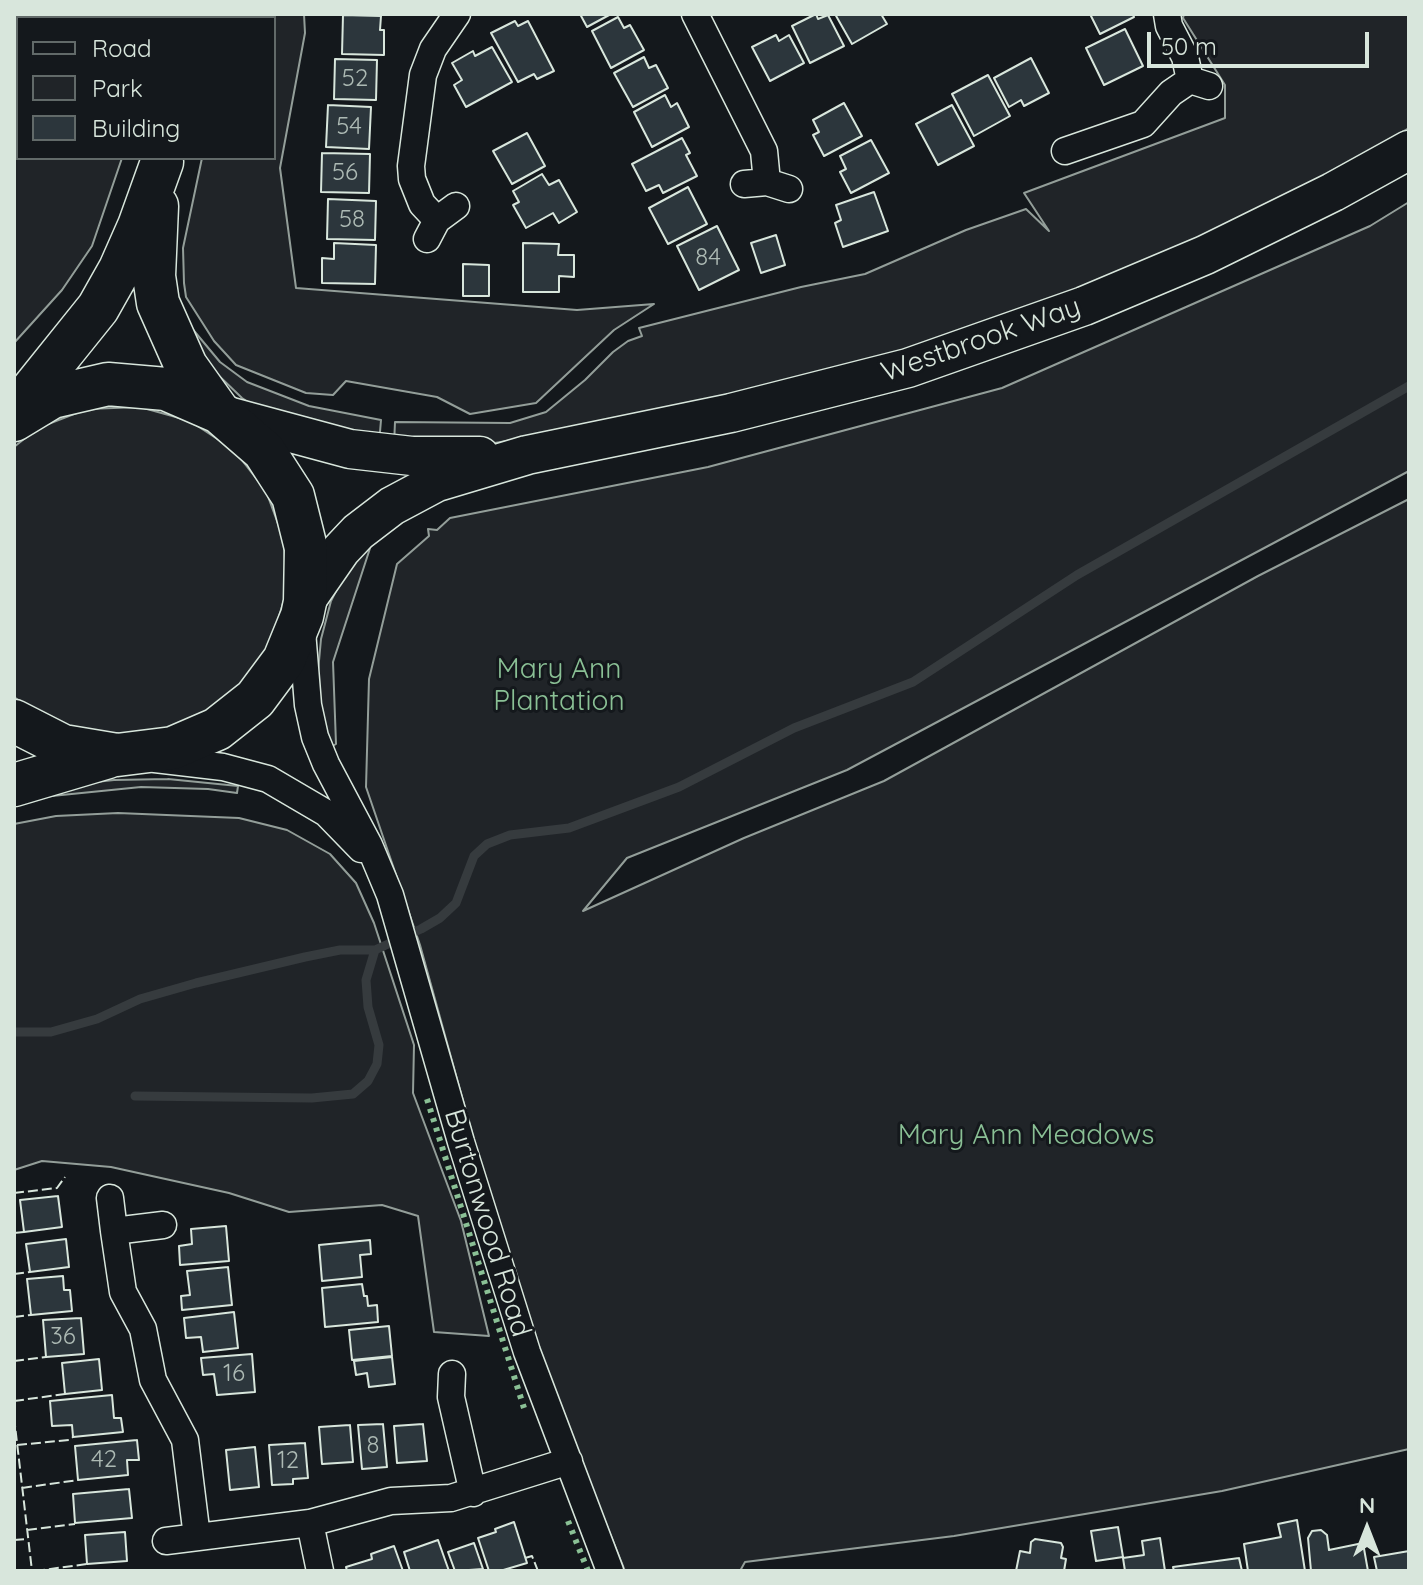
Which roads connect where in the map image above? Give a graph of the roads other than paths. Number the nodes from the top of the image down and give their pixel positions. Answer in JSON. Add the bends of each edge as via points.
{"nodes":[{"id":1,"x":457,"y":14,"type":"edge"},
{"id":2,"x":1167,"y":14,"type":"edge"},
{"id":3,"x":698,"y":15,"type":"edge"},
{"id":4,"x":1409,"y":150,"type":"edge"},
{"id":5,"x":1065,"y":151,"type":"dead end"},
{"id":6,"x":163,"y":160,"type":"edge"},
{"id":7,"x":767,"y":185,"type":"dead end"},
{"id":8,"x":440,"y":222,"type":"dead end"},
{"id":9,"x":14,"y":413,"type":"edge"},
{"id":10,"x":222,"y":413,"type":"junction"},
{"id":11,"x":14,"y":420,"type":"edge"},
{"id":12,"x":527,"y":455,"type":"junction"},
{"id":13,"x":303,"y":609,"type":"junction"},
{"id":14,"x":14,"y":721,"type":"edge"},
{"id":15,"x":121,"y":755,"type":"junction"},
{"id":16,"x":14,"y":785,"type":"edge"},
{"id":17,"x":379,"y":871,"type":"junction"},
{"id":18,"x":110,"y":1198,"type":"dead end"},
{"id":19,"x":163,"y":1225,"type":"dead end"},
{"id":20,"x":114,"y":1231,"type":"junction"},
{"id":21,"x":452,"y":1374,"type":"dead end"},
{"id":22,"x":569,"y":1461,"type":"junction"},
{"id":23,"x":473,"y":1493,"type":"junction"},
{"id":24,"x":310,"y":1523,"type":"junction"},
{"id":25,"x":197,"y":1537,"type":"junction"},
{"id":26,"x":166,"y":1541,"type":"dead end"},
{"id":27,"x":320,"y":1571,"type":"edge"},
{"id":28,"x":610,"y":1571,"type":"edge"}],
"edges":[{"from":1,"to":8,"type":"street","via":[[423,75],[411,166],[422,204]]},
{"from":2,"to":5,"type":"street","via":[[1199,83],[1171,93],[1143,124]]},
{"from":3,"to":7,"type":"street","via":[[764,151]]},
{"from":4,"to":12,"type":"street","name":"Westbrook Way","via":[[1205,255],[1084,306],[908,368]]},
{"from":6,"to":9,"type":"main road","via":[[139,226],[98,308]]},
{"from":6,"to":10,"type":"main road","via":[[154,232],[158,303],[186,366]]},
{"from":10,"to":11,"type":"main road","via":[[166,389],[108,384],[52,397]]},
{"from":10,"to":12,"type":"street","name":"Westbrook Way","via":[[385,454]]},
{"from":10,"to":13,"type":"main road","via":[[264,451],[293,496],[306,548]]},
{"from":12,"to":13,"type":"street","name":"Westbrook Way","via":[[437,482],[392,506],[341,550]]},
{"from":13,"to":15,"type":"main road","via":[[284,660],[255,699],[217,729],[173,748]]},
{"from":13,"to":17,"type":"street","name":"Burtonwood Road","via":[[306,693],[315,737]]},
{"from":14,"to":15,"type":"main road","via":[[63,746]]},
{"from":15,"to":16,"type":"main road"},
{"from":15,"to":17,"type":"street","name":"Burtonwood Road","via":[[223,767],[268,779],[326,813]]},
{"from":17,"to":22,"type":"street","name":"Burtonwood Road","via":[[398,919],[527,1352]]},
{"from":18,"to":20,"type":"street"},
{"from":19,"to":20,"type":"street"},
{"from":20,"to":25,"type":"street","via":[[123,1292],[143,1329],[153,1380],[185,1440]]},
{"from":21,"to":23,"type":"street","via":[[451,1397]]},
{"from":22,"to":23,"type":"street"},
{"from":22,"to":28,"type":"street","name":"Burtonwood Road"},
{"from":23,"to":24,"type":"street","via":[[391,1501]]},
{"from":24,"to":25,"type":"street"},
{"from":24,"to":27,"type":"street"},
{"from":25,"to":26,"type":"street"}]}
